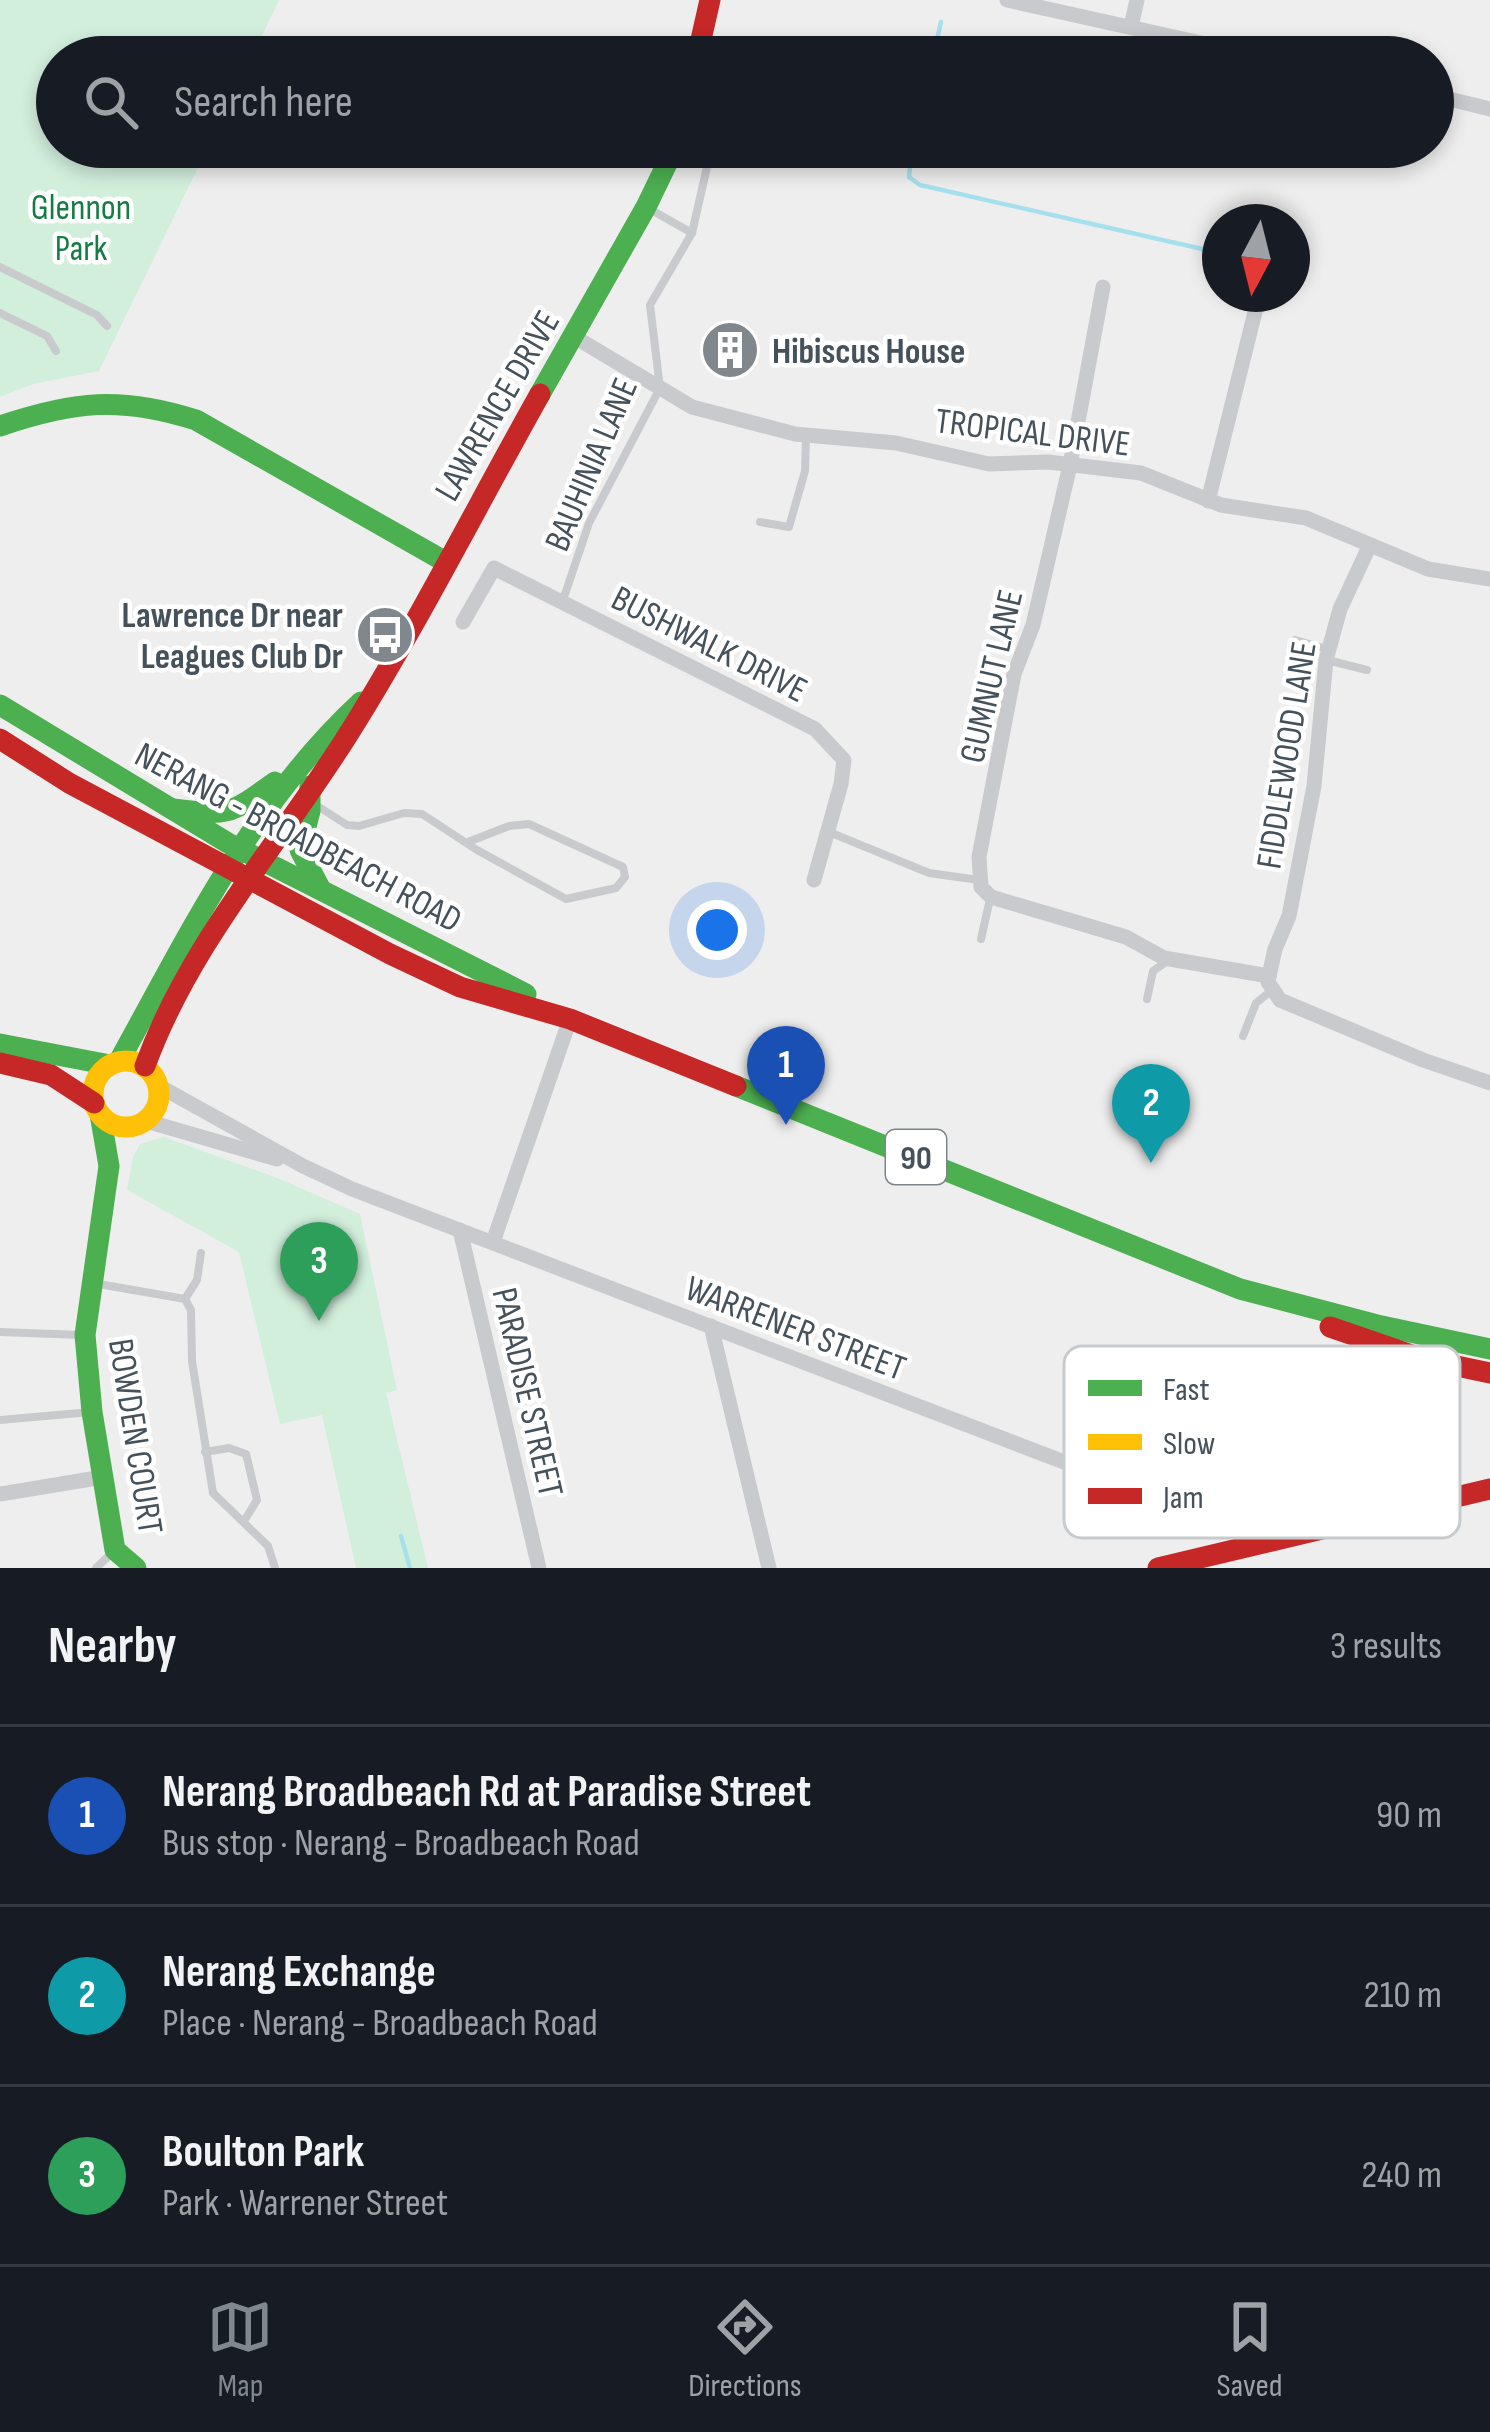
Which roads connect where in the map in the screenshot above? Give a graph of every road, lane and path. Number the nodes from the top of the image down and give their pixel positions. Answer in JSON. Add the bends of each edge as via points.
{"nodes":[{"id":1,"x":710,"y":0,"type":"edge"},
{"id":2,"x":1007,"y":0,"type":"edge"},
{"id":3,"x":1137,"y":0,"type":"edge"},
{"id":4,"x":1131,"y":27,"type":"junction"},
{"id":5,"x":702,"y":36,"type":"edge"},
{"id":6,"x":1171,"y":36,"type":"edge"},
{"id":7,"x":1454,"y":100,"type":"edge"},
{"id":8,"x":1490,"y":109,"type":"edge"},
{"id":9,"x":665,"y":168,"type":"edge"},
{"id":10,"x":707,"y":168,"type":"edge"},
{"id":11,"x":646,"y":207,"type":"junction"},
{"id":12,"x":692,"y":233,"type":"junction"},
{"id":13,"x":0,"y":267,"type":"edge"},
{"id":14,"x":1103,"y":287,"type":"dead end"},
{"id":15,"x":1255,"y":312,"type":"edge"},
{"id":16,"x":0,"y":313,"type":"edge"},
{"id":17,"x":107,"y":326,"type":"dead end"},
{"id":18,"x":573,"y":337,"type":"junction"},
{"id":19,"x":56,"y":351,"type":"dead end"},
{"id":20,"x":660,"y":388,"type":"junction"},
{"id":21,"x":0,"y":426,"type":"edge"},
{"id":22,"x":806,"y":435,"type":"junction"},
{"id":23,"x":1070,"y":465,"type":"junction"},
{"id":24,"x":1208,"y":501,"type":"junction"},
{"id":25,"x":760,"y":522,"type":"dead end"},
{"id":26,"x":1369,"y":547,"type":"junction"},
{"id":27,"x":444,"y":561,"type":"junction"},
{"id":28,"x":1490,"y":579,"type":"edge"},
{"id":29,"x":563,"y":602,"type":"junction"},
{"id":30,"x":464,"y":622,"type":"dead end"},
{"id":31,"x":1295,"y":640,"type":"dead end"},
{"id":32,"x":1327,"y":655,"type":"junction"},
{"id":33,"x":1367,"y":670,"type":"dead end"},
{"id":34,"x":0,"y":705,"type":"edge"},
{"id":35,"x":0,"y":739,"type":"edge"},
{"id":36,"x":304,"y":787,"type":"junction"},
{"id":37,"x":167,"y":808,"type":"junction"},
{"id":38,"x":828,"y":832,"type":"junction"},
{"id":39,"x":468,"y":842,"type":"junction"},
{"id":40,"x":239,"y":848,"type":"junction"},
{"id":41,"x":261,"y":858,"type":"junction"},
{"id":42,"x":227,"y":868,"type":"junction"},
{"id":43,"x":249,"y":880,"type":"junction"},
{"id":44,"x":814,"y":880,"type":"dead end"},
{"id":45,"x":981,"y":880,"type":"junction"},
{"id":46,"x":321,"y":890,"type":"junction"},
{"id":47,"x":991,"y":897,"type":"junction"},
{"id":48,"x":981,"y":939,"type":"dead end"},
{"id":49,"x":1170,"y":959,"type":"junction"},
{"id":50,"x":1271,"y":982,"type":"junction"},
{"id":51,"x":1147,"y":999,"type":"dead end"},
{"id":52,"x":570,"y":1019,"type":"junction"},
{"id":53,"x":1243,"y":1036,"type":"dead end"},
{"id":54,"x":0,"y":1045,"type":"edge"},
{"id":55,"x":0,"y":1063,"type":"edge"},
{"id":56,"x":114,"y":1063,"type":"junction"},
{"id":57,"x":145,"y":1066,"type":"junction"},
{"id":58,"x":1490,"y":1083,"type":"edge"},
{"id":59,"x":159,"y":1086,"type":"junction"},
{"id":60,"x":97,"y":1109,"type":"junction"},
{"id":61,"x":141,"y":1124,"type":"junction"},
{"id":62,"x":109,"y":1166,"type":"junction"},
{"id":63,"x":303,"y":1166,"type":"junction"},
{"id":64,"x":460,"y":1230,"type":"junction"},
{"id":65,"x":493,"y":1243,"type":"junction"},
{"id":66,"x":201,"y":1253,"type":"dead end"},
{"id":67,"x":92,"y":1282,"type":"junction"},
{"id":68,"x":1262,"y":1297,"type":"junction"},
{"id":69,"x":185,"y":1299,"type":"junction"},
{"id":70,"x":710,"y":1326,"type":"junction"},
{"id":71,"x":0,"y":1332,"type":"edge"},
{"id":72,"x":86,"y":1335,"type":"junction"},
{"id":73,"x":1377,"y":1346,"type":"edge"},
{"id":74,"x":1490,"y":1348,"type":"edge"},
{"id":75,"x":1460,"y":1366,"type":"edge"},
{"id":76,"x":1490,"y":1373,"type":"edge"},
{"id":77,"x":92,"y":1412,"type":"junction"},
{"id":78,"x":0,"y":1420,"type":"edge"},
{"id":79,"x":206,"y":1452,"type":"junction"},
{"id":80,"x":1064,"y":1461,"type":"edge"},
{"id":81,"x":103,"y":1477,"type":"junction"},
{"id":82,"x":1490,"y":1489,"type":"edge"},
{"id":83,"x":0,"y":1494,"type":"edge"},
{"id":84,"x":1460,"y":1496,"type":"edge"},
{"id":85,"x":244,"y":1521,"type":"junction"},
{"id":86,"x":1265,"y":1538,"type":"edge"},
{"id":87,"x":1279,"y":1538,"type":"edge"},
{"id":88,"x":1270,"y":1540,"type":"junction"},
{"id":89,"x":116,"y":1550,"type":"junction"},
{"id":90,"x":1226,"y":1560,"type":"edge"},
{"id":91,"x":96,"y":1568,"type":"edge"},
{"id":92,"x":136,"y":1568,"type":"edge"},
{"id":93,"x":275,"y":1568,"type":"edge"},
{"id":94,"x":538,"y":1568,"type":"edge"},
{"id":95,"x":769,"y":1568,"type":"edge"},
{"id":96,"x":1158,"y":1568,"type":"edge"}],
"edges":[{"from":1,"to":5,"type":"street"},
{"from":2,"to":4,"type":"street"},
{"from":3,"to":4,"type":"street"},
{"from":4,"to":6,"type":"street"},
{"from":7,"to":8,"type":"street"},
{"from":9,"to":11,"type":"street","name":"LAWRENCE DRIVE"},
{"from":10,"to":12,"type":"lane","name":"BAUHINIA LANE"},
{"from":11,"to":12,"type":"lane"},
{"from":11,"to":18,"type":"street","name":"LAWRENCE DRIVE"},
{"from":12,"to":20,"type":"lane","name":"BAUHINIA LANE","via":[[650,304]]},
{"from":13,"to":17,"type":"lane"},
{"from":14,"to":23,"type":"street","name":"GUMNUT LANE"},
{"from":15,"to":24,"type":"street"},
{"from":16,"to":19,"type":"lane","via":[[47,336]]},
{"from":18,"to":20,"type":"street","name":"TROPICAL DRIVE"},
{"from":18,"to":27,"type":"street","name":"LAWRENCE DRIVE"},
{"from":20,"to":22,"type":"street","name":"TROPICAL DRIVE","via":[[692,407]]},
{"from":20,"to":29,"type":"lane","name":"BAUHINIA LANE","via":[[590,524]]},
{"from":21,"to":27,"type":"street","via":[[80,401],[163,408]]},
{"from":22,"to":23,"type":"street","name":"TROPICAL DRIVE","via":[[896,443],[988,464]]},
{"from":22,"to":25,"type":"lane","via":[[806,471],[788,527]]},
{"from":23,"to":24,"type":"street","name":"TROPICAL DRIVE","via":[[1141,473]]},
{"from":23,"to":45,"type":"street","name":"GUMNUT LANE","via":[[1014,674]]},
{"from":24,"to":26,"type":"street","name":"TROPICAL DRIVE","via":[[1306,518]]},
{"from":26,"to":28,"type":"street","name":"TROPICAL DRIVE","via":[[1428,569]]},
{"from":26,"to":32,"type":"street","name":"FIDDLEWOOD LANE"},
{"from":27,"to":36,"type":"street","name":"LAWRENCE DRIVE","via":[[370,694],[339,720]]},
{"from":29,"to":30,"type":"street","name":"BUSHWALK DRIVE","via":[[494,568]]},
{"from":29,"to":38,"type":"street","name":"BUSHWALK DRIVE","via":[[815,729],[844,760]]},
{"from":31,"to":32,"type":"lane"},
{"from":32,"to":33,"type":"lane"},
{"from":32,"to":50,"type":"street","name":"FIDDLEWOOD LANE","via":[[1314,786]]},
{"from":34,"to":37,"type":"street","name":"NERANG - BROADBEACH ROAD","number":"90"},
{"from":35,"to":42,"type":"street","name":"NERANG - BROADBEACH ROAD","number":"90"},
{"from":36,"to":37,"type":"street","via":[[269,785],[242,810],[221,815]]},
{"from":36,"to":39,"type":"lane","via":[[353,826],[422,814]]},
{"from":36,"to":40,"type":"street","name":"LAWRENCE DRIVE"},
{"from":36,"to":41,"type":"street","name":"LAWRENCE DRIVE"},
{"from":36,"to":46,"type":"street","via":[[300,850]]},
{"from":37,"to":40,"type":"street","name":"NERANG - BROADBEACH ROAD","number":"90"},
{"from":38,"to":44,"type":"street","name":"BUSHWALK DRIVE"},
{"from":38,"to":45,"type":"lane","via":[[929,873]]},
{"from":39,"to":39,"type":"lane","via":[[509,826],[541,826],[623,866],[625,878],[616,888],[566,899]]},
{"from":40,"to":41,"type":"street","name":"NERANG - BROADBEACH ROAD","number":"90"},
{"from":40,"to":42,"type":"street","name":"LAWRENCE DRIVE"},
{"from":41,"to":43,"type":"street","name":"LAWRENCE DRIVE"},
{"from":41,"to":46,"type":"street","name":"NERANG - BROADBEACH ROAD","number":"90"},
{"from":42,"to":43,"type":"street","name":"NERANG - BROADBEACH ROAD","number":"90"},
{"from":42,"to":56,"type":"street"},
{"from":43,"to":52,"type":"street","name":"NERANG - BROADBEACH ROAD","number":"90","via":[[460,987]]},
{"from":43,"to":57,"type":"street","via":[[163,1016]]},
{"from":45,"to":47,"type":"street"},
{"from":46,"to":52,"type":"street","name":"NERANG - BROADBEACH ROAD","number":"90"},
{"from":47,"to":48,"type":"lane"},
{"from":47,"to":49,"type":"street"},
{"from":49,"to":50,"type":"street"},
{"from":49,"to":51,"type":"lane","via":[[1153,971]]},
{"from":50,"to":53,"type":"lane"},
{"from":50,"to":58,"type":"street","via":[[1280,1000]]},
{"from":52,"to":65,"type":"street","name":"PARADISE STREET"},
{"from":52,"to":68,"type":"street","name":"NERANG - BROADBEACH ROAD","number":"90"},
{"from":54,"to":56,"type":"street"},
{"from":55,"to":60,"type":"street","via":[[48,1072]]},
{"from":56,"to":57,"type":"street"},
{"from":56,"to":60,"type":"street","via":[[95,1082]]},
{"from":57,"to":59,"type":"street"},
{"from":59,"to":61,"type":"street","via":[[158,1107]]},
{"from":59,"to":63,"type":"street","name":"WARRENER STREET"},
{"from":60,"to":61,"type":"street","via":[[114,1125]]},
{"from":60,"to":62,"type":"street","name":"BOWDEN COURT"},
{"from":61,"to":62,"type":"street","name":"BOWDEN COURT"},
{"from":61,"to":63,"type":"street","name":"WARRENER STREET"},
{"from":62,"to":67,"type":"street","name":"BOWDEN COURT"},
{"from":63,"to":64,"type":"street","name":"WARRENER STREET"},
{"from":64,"to":65,"type":"street","name":"WARRENER STREET"},
{"from":64,"to":94,"type":"street","name":"PARADISE STREET"},
{"from":65,"to":70,"type":"street","name":"WARRENER STREET"},
{"from":66,"to":69,"type":"lane"},
{"from":67,"to":69,"type":"lane"},
{"from":67,"to":72,"type":"street","name":"BOWDEN COURT"},
{"from":68,"to":73,"type":"street","name":"NERANG - BROADBEACH ROAD","number":"90"},
{"from":68,"to":74,"type":"street","name":"NERANG - BROADBEACH ROAD","number":"90"},
{"from":69,"to":79,"type":"lane"},
{"from":70,"to":80,"type":"street","name":"WARRENER STREET"},
{"from":70,"to":95,"type":"street"},
{"from":71,"to":72,"type":"lane"},
{"from":72,"to":77,"type":"street","name":"BOWDEN COURT"},
{"from":75,"to":76,"type":"street","name":"NERANG - BROADBEACH ROAD","number":"90"},
{"from":77,"to":78,"type":"lane"},
{"from":77,"to":81,"type":"street","name":"BOWDEN COURT"},
{"from":79,"to":85,"type":"lane","via":[[213,1493]]},
{"from":79,"to":85,"type":"lane","via":[[246,1454],[257,1500]]},
{"from":81,"to":83,"type":"street"},
{"from":81,"to":89,"type":"street","name":"BOWDEN COURT"},
{"from":82,"to":84,"type":"street"},
{"from":85,"to":93,"type":"lane","via":[[268,1546]]},
{"from":86,"to":88,"type":"street","name":"WARRENER STREET"},
{"from":87,"to":88,"type":"street"},
{"from":88,"to":90,"type":"street"},
{"from":89,"to":91,"type":"lane"},
{"from":89,"to":92,"type":"street","name":"BOWDEN COURT"},
{"from":90,"to":96,"type":"street"}]}
